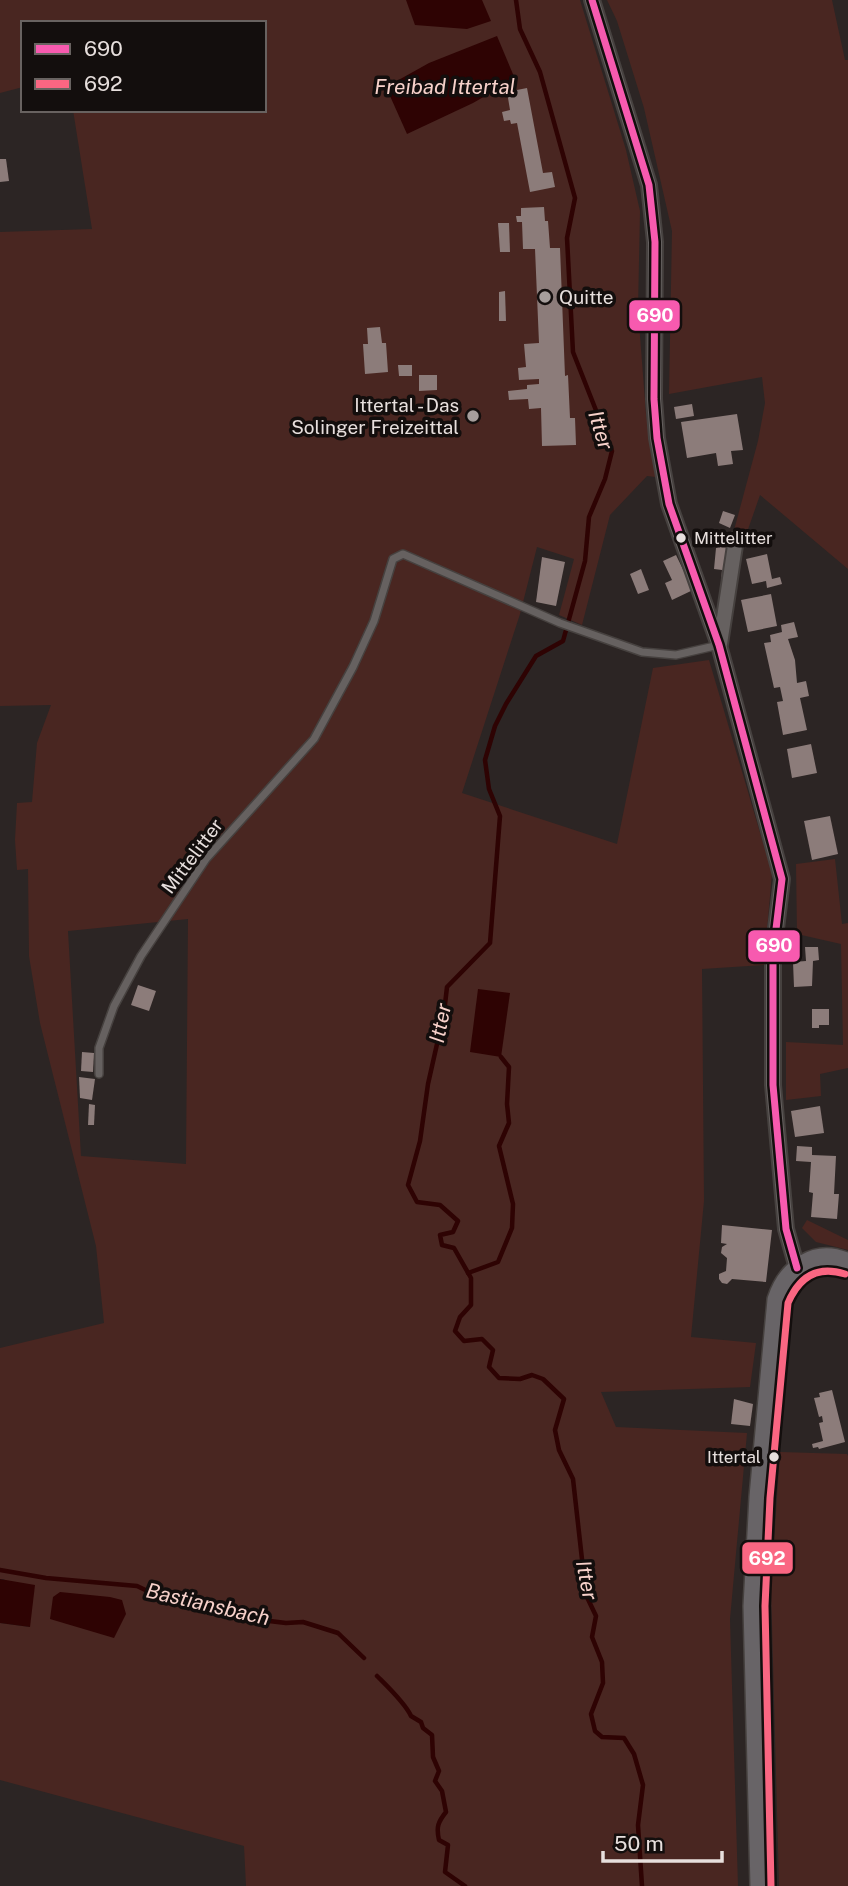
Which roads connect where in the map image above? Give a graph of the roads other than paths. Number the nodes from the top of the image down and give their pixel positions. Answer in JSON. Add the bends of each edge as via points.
{"nodes":[{"id":1,"x":592,"y":0,"type":"edge"},
{"id":2,"x":736,"y":539,"type":"dead end"},
{"id":3,"x":719,"y":645,"type":"junction"},
{"id":4,"x":99,"y":1074,"type":"dead end"},
{"id":5,"x":848,"y":1264,"type":"edge"},
{"id":6,"x":797,"y":1268,"type":"junction"},
{"id":7,"x":761,"y":1886,"type":"edge"}],
"edges":[{"from":1,"to":3,"type":"street","via":[[649,185],[655,242],[654,399],[668,504]]},
{"from":2,"to":3,"type":"street"},
{"from":3,"to":4,"type":"lane","name":"Mittelitter","via":[[676,655],[642,652],[560,624],[403,554],[393,559],[374,621],[314,739],[206,859],[141,956],[114,1006],[99,1048]]},
{"from":3,"to":6,"type":"street","via":[[782,879],[773,954],[773,1085],[786,1229]]},
{"from":5,"to":6,"type":"main road","via":[[817,1259]]},
{"from":6,"to":7,"type":"main road","via":[[778,1300],[760,1497],[754,1606]]}]}
